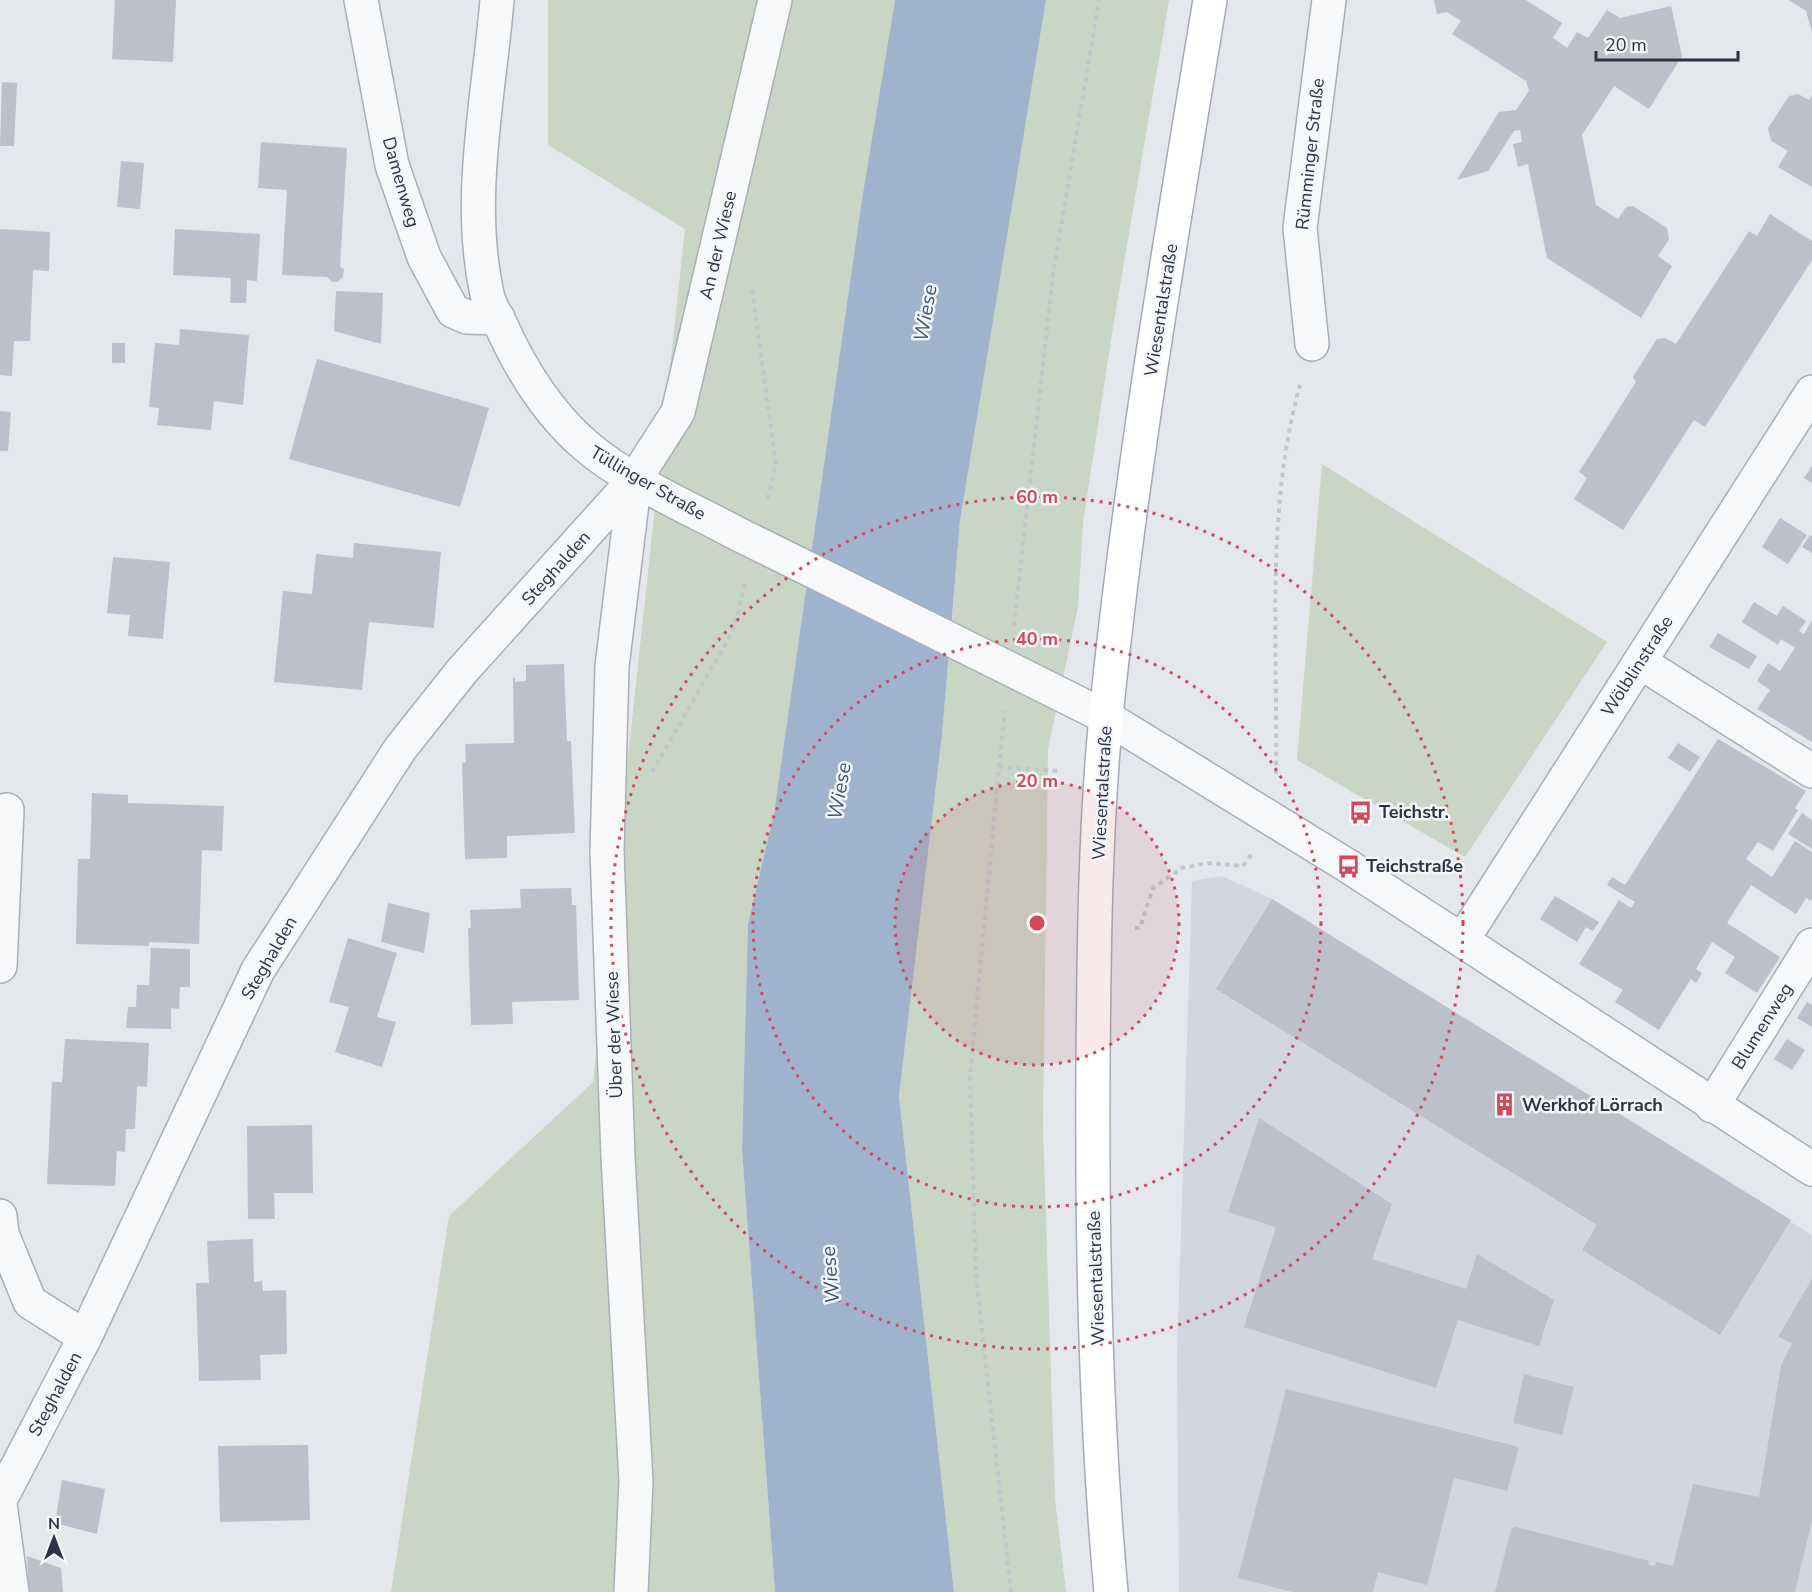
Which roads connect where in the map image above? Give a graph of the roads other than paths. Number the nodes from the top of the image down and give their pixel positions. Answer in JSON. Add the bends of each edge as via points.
{"nodes":[{"id":1,"x":361,"y":0,"type":"edge"},
{"id":2,"x":497,"y":0,"type":"edge"},
{"id":3,"x":775,"y":0,"type":"edge"},
{"id":4,"x":1210,"y":0,"type":"edge"},
{"id":5,"x":1329,"y":0,"type":"edge"},
{"id":6,"x":498,"y":318,"type":"junction"},
{"id":7,"x":1312,"y":344,"type":"road end"},
{"id":8,"x":1810,"y":401,"type":"edge"},
{"id":9,"x":635,"y":479,"type":"junction"},
{"id":10,"x":1640,"y":662,"type":"junction"},
{"id":11,"x":1106,"y":717,"type":"junction"},
{"id":12,"x":1812,"y":771,"type":"edge"},
{"id":13,"x":7,"y":810,"type":"dead end"},
{"id":14,"x":1462,"y":939,"type":"junction"},
{"id":15,"x":1812,"y":945,"type":"edge"},
{"id":16,"x":0,"y":966,"type":"edge"},
{"id":17,"x":1712,"y":1106,"type":"junction"},
{"id":18,"x":1812,"y":1169,"type":"edge"},
{"id":19,"x":0,"y":1216,"type":"edge"},
{"id":20,"x":85,"y":1337,"type":"junction"},
{"id":21,"x":0,"y":1500,"type":"edge"},
{"id":22,"x":0,"y":1504,"type":"edge"},
{"id":23,"x":12,"y":1592,"type":"edge"},
{"id":24,"x":631,"y":1592,"type":"edge"},
{"id":25,"x":1111,"y":1592,"type":"edge"}],
"edges":[{"from":1,"to":6,"type":"street","name":"Damenweg","via":[[392,165],[424,257],[453,311],[467,317]]},
{"from":2,"to":6,"type":"street","name":"Tüllinger Straße","via":[[481,164],[479,230],[487,296]]},
{"from":3,"to":9,"type":"street","name":"An der Wiese","via":[[678,412]]},
{"from":4,"to":11,"type":"main road","name":"Wiesentalstraße","via":[[1132,498]]},
{"from":5,"to":7,"type":"street","name":"Rümminger Straße","via":[[1300,228]]},
{"from":6,"to":9,"type":"street","name":"Tüllinger Straße","via":[[512,350],[546,405],[585,446]]},
{"from":8,"to":10,"type":"street","name":"Wölblinstraße"},
{"from":9,"to":11,"type":"street","name":"Tüllinger Straße","bridge":true},
{"from":9,"to":20,"type":"street","name":"Steghalden","via":[[462,671],[400,749],[258,970]]},
{"from":9,"to":24,"type":"street","name":"Über der Wiese","via":[[612,666],[607,851],[618,1157],[636,1481]]},
{"from":10,"to":12,"type":"street"},
{"from":10,"to":14,"type":"street","name":"Wölblinstraße"},
{"from":11,"to":14,"type":"street"},
{"from":11,"to":25,"type":"main road","name":"Wiesentalstraße","via":[[1095,927],[1092,1171]]},
{"from":13,"to":16,"type":"street"},
{"from":14,"to":17,"type":"street"},
{"from":15,"to":17,"type":"street","name":"Blumenweg"},
{"from":17,"to":18,"type":"street"},
{"from":19,"to":20,"type":"street","via":[[2,1234],[30,1302]]},
{"from":20,"to":21,"type":"street","name":"Steghalden"},
{"from":22,"to":23,"type":"street"}]}
